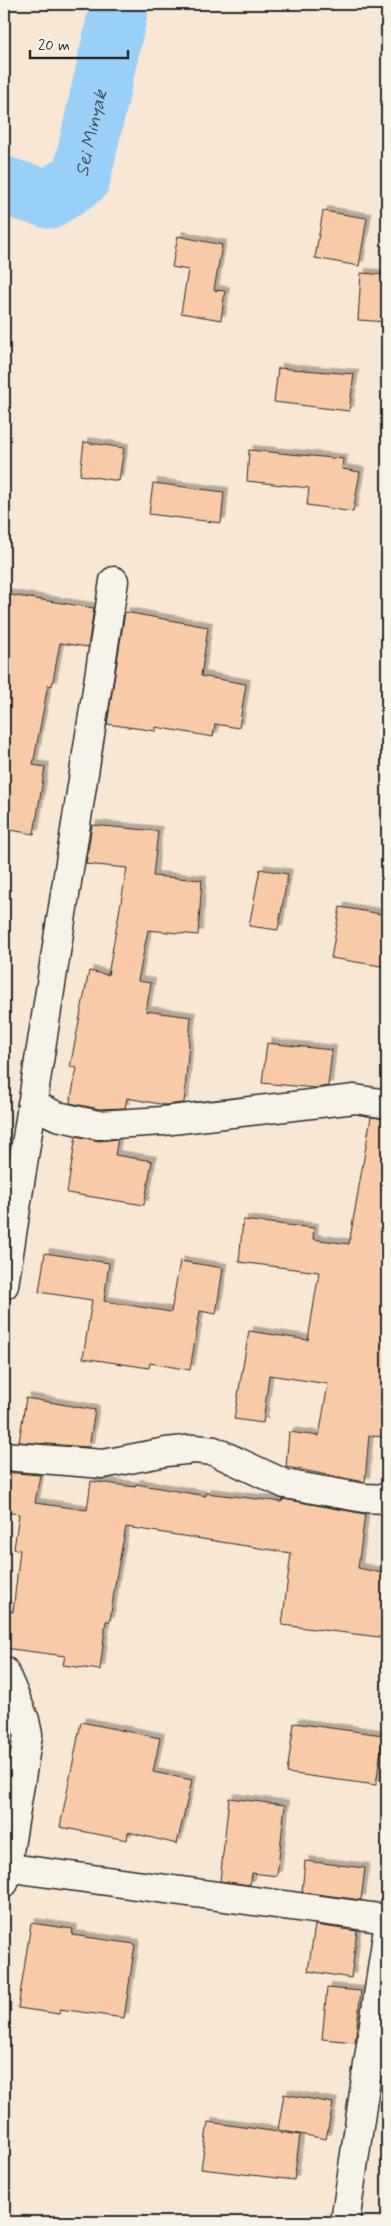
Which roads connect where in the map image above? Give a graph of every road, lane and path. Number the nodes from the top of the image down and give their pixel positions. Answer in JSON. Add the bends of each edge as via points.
{"nodes":[{"id":1,"x":114,"y":581,"type":"dead end"},
{"id":2,"x":32,"y":1104,"type":"junction"},
{"id":3,"x":387,"y":1104,"type":"edge"},
{"id":4,"x":6,"y":1253,"type":"edge"},
{"id":5,"x":4,"y":1285,"type":"edge"},
{"id":6,"x":4,"y":1456,"type":"edge"},
{"id":7,"x":387,"y":1499,"type":"edge"},
{"id":8,"x":4,"y":1671,"type":"edge"},
{"id":9,"x":5,"y":1872,"type":"edge"},
{"id":10,"x":387,"y":1919,"type":"edge"},
{"id":11,"x":387,"y":1935,"type":"edge"},
{"id":12,"x":345,"y":2222,"type":"edge"}],
"edges":[{"from":1,"to":2,"type":"street"},
{"from":2,"to":3,"type":"street","via":[[57,1116],[98,1124],[163,1121],[355,1100]]},
{"from":2,"to":4,"type":"street"},
{"from":4,"to":5,"type":"street"},
{"from":6,"to":7,"type":"street","via":[[103,1464],[166,1452],[214,1451],[285,1484]]},
{"from":8,"to":9,"type":"street","via":[[28,1734]]},
{"from":9,"to":10,"type":"street"},
{"from":11,"to":12,"type":"street"}]}
